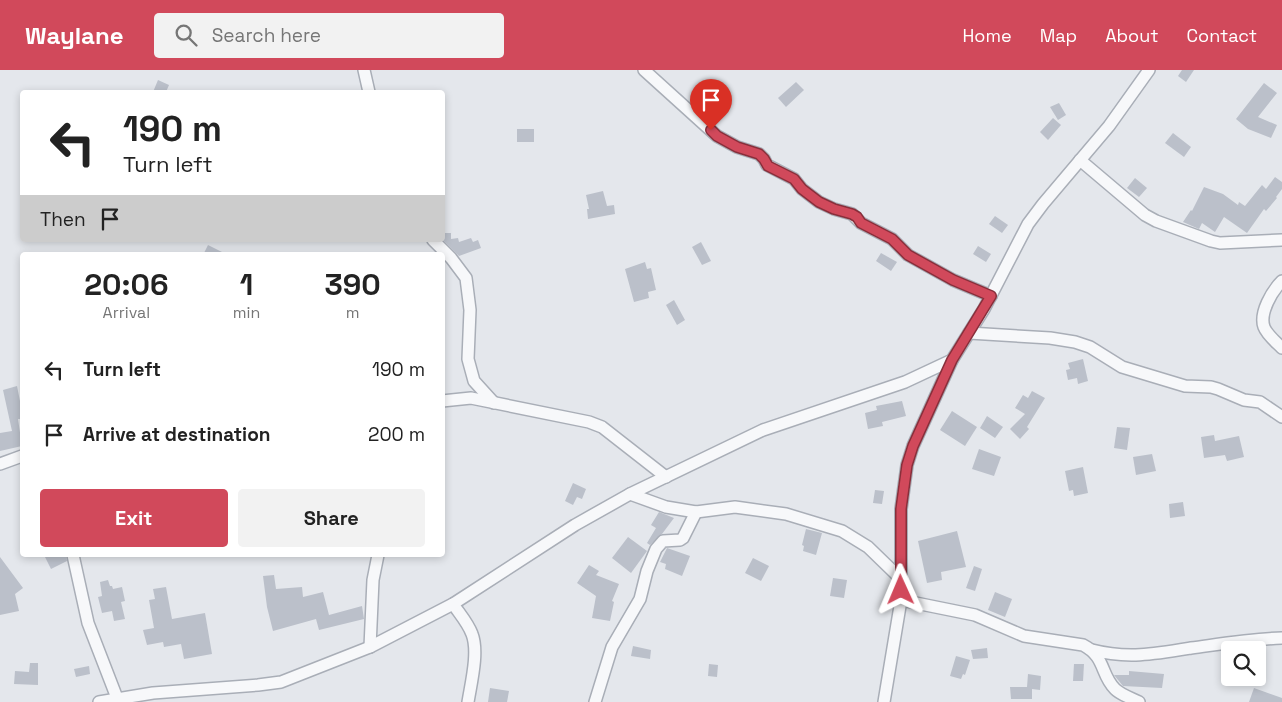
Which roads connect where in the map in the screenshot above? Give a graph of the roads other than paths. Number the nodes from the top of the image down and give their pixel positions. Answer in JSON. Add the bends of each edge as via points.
{"nodes":[{"id":1,"x":364,"y":70,"type":"edge"},
{"id":2,"x":644,"y":70,"type":"edge"},
{"id":3,"x":1149,"y":70,"type":"edge"},
{"id":4,"x":369,"y":90,"type":"edge"},
{"id":5,"x":1080,"y":160,"type":"junction"},
{"id":6,"x":1282,"y":240,"type":"edge"},
{"id":7,"x":434,"y":242,"type":"edge"},
{"id":8,"x":445,"y":252,"type":"edge"},
{"id":9,"x":445,"y":252,"type":"edge"},
{"id":10,"x":1282,"y":281,"type":"edge"},
{"id":11,"x":991,"y":296,"type":"junction"},
{"id":12,"x":969,"y":332,"type":"junction"},
{"id":13,"x":1282,"y":348,"type":"edge"},
{"id":14,"x":952,"y":360,"type":"junction"},
{"id":15,"x":445,"y":401,"type":"edge"},
{"id":16,"x":494,"y":403,"type":"junction"},
{"id":17,"x":1282,"y":417,"type":"edge"},
{"id":18,"x":20,"y":457,"type":"edge"},
{"id":19,"x":0,"y":464,"type":"edge"},
{"id":20,"x":666,"y":477,"type":"junction"},
{"id":21,"x":630,"y":494,"type":"junction"},
{"id":22,"x":696,"y":512,"type":"junction"},
{"id":23,"x":73,"y":557,"type":"edge"},
{"id":24,"x":378,"y":557,"type":"edge"},
{"id":25,"x":900,"y":579,"type":"junction"},
{"id":26,"x":902,"y":600,"type":"junction"},
{"id":27,"x":452,"y":604,"type":"junction"},
{"id":28,"x":1282,"y":638,"type":"edge"},
{"id":29,"x":370,"y":647,"type":"junction"},
{"id":30,"x":1092,"y":650,"type":"junction"},
{"id":31,"x":117,"y":698,"type":"junction"},
{"id":32,"x":99,"y":702,"type":"edge"},
{"id":33,"x":468,"y":702,"type":"edge"},
{"id":34,"x":596,"y":702,"type":"edge"},
{"id":35,"x":884,"y":702,"type":"edge"},
{"id":36,"x":1139,"y":702,"type":"edge"}],
"edges":[{"from":1,"to":4,"type":"street"},
{"from":2,"to":11,"type":"street","via":[[717,136],[759,154],[768,166],[794,179],[819,202],[852,214],[861,223],[892,239],[908,255]]},
{"from":3,"to":5,"type":"street"},
{"from":5,"to":6,"type":"street","via":[[1156,221],[1220,243]]},
{"from":5,"to":11,"type":"street","via":[[1028,224]]},
{"from":7,"to":9,"type":"street"},
{"from":8,"to":16,"type":"street","via":[[466,278],[470,310],[468,359],[474,381]]},
{"from":10,"to":13,"type":"street","via":[[1265,308],[1263,323],[1264,330]]},
{"from":11,"to":12,"type":"street"},
{"from":12,"to":14,"type":"street"},
{"from":12,"to":17,"type":"street","via":[[1075,342],[1090,347],[1122,368],[1185,386],[1218,389],[1244,400],[1260,402]]},
{"from":14,"to":20,"type":"street","via":[[906,382],[763,430]]},
{"from":14,"to":25,"type":"street","via":[[907,465],[901,509]]},
{"from":15,"to":16,"type":"street","via":[[471,398]]},
{"from":16,"to":20,"type":"street","via":[[602,427]]},
{"from":18,"to":19,"type":"street"},
{"from":20,"to":21,"type":"street"},
{"from":21,"to":22,"type":"street","via":[[666,508]]},
{"from":21,"to":27,"type":"street","via":[[575,525]]},
{"from":22,"to":25,"type":"street","via":[[746,508],[786,514],[842,531],[868,547]]},
{"from":22,"to":34,"type":"street","via":[[683,538],[663,542],[656,549],[640,598],[612,647]]},
{"from":23,"to":31,"type":"street","via":[[88,623]]},
{"from":24,"to":29,"type":"street","via":[[373,580]]},
{"from":25,"to":26,"type":"street"},
{"from":26,"to":30,"type":"street","via":[[975,616],[1014,633],[1074,643]]},
{"from":26,"to":35,"type":"street"},
{"from":27,"to":29,"type":"street"},
{"from":27,"to":33,"type":"street","via":[[474,641]]},
{"from":28,"to":30,"type":"street","via":[[1251,639],[1135,656]]},
{"from":29,"to":31,"type":"street","via":[[281,682]]},
{"from":30,"to":36,"type":"street","via":[[1115,689]]},
{"from":31,"to":32,"type":"street"}]}
